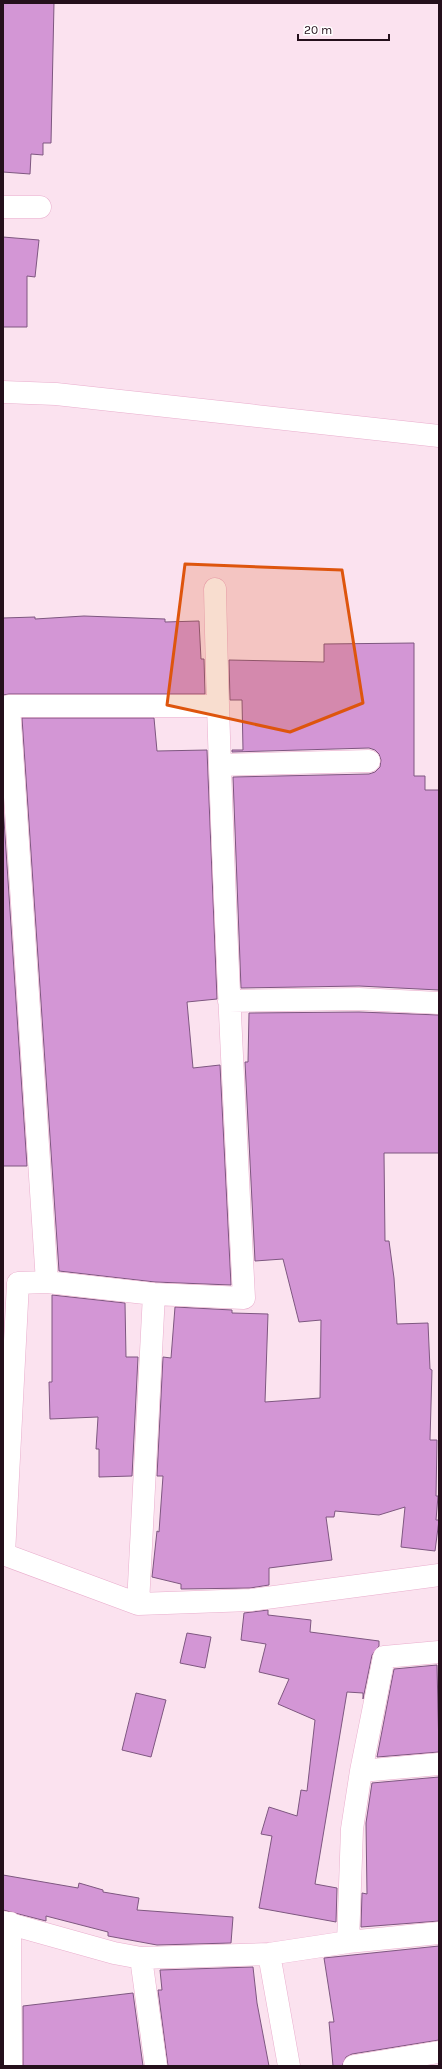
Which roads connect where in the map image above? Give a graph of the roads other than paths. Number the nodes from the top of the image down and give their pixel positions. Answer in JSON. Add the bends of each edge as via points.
{"nodes":[{"id":1,"x":40,"y":207,"type":"dead end"},
{"id":2,"x":3,"y":208,"type":"edge"},
{"id":3,"x":3,"y":392,"type":"edge"},
{"id":4,"x":439,"y":436,"type":"edge"},
{"id":5,"x":215,"y":589,"type":"dead end"},
{"id":6,"x":217,"y":706,"type":"junction"},
{"id":7,"x":369,"y":760,"type":"dead end"},
{"id":8,"x":220,"y":765,"type":"junction"},
{"id":9,"x":229,"y":1001,"type":"junction"},
{"id":10,"x":439,"y":1003,"type":"edge"},
{"id":11,"x":47,"y":1282,"type":"junction"},
{"id":12,"x":154,"y":1294,"type":"junction"},
{"id":13,"x":3,"y":1554,"type":"edge"},
{"id":14,"x":439,"y":1575,"type":"edge"},
{"id":15,"x":138,"y":1604,"type":"junction"},
{"id":16,"x":439,"y":1652,"type":"edge"},
{"id":17,"x":439,"y":1764,"type":"edge"},
{"id":18,"x":361,"y":1772,"type":"junction"},
{"id":19,"x":6,"y":1923,"type":"edge"},
{"id":20,"x":439,"y":1933,"type":"edge"},
{"id":21,"x":348,"y":1942,"type":"junction"},
{"id":22,"x":269,"y":1954,"type":"junction"},
{"id":23,"x":140,"y":1958,"type":"junction"},
{"id":24,"x":439,"y":2052,"type":"edge"},
{"id":25,"x":11,"y":2066,"type":"edge"},
{"id":26,"x":156,"y":2066,"type":"edge"},
{"id":27,"x":289,"y":2066,"type":"edge"},
{"id":28,"x":354,"y":2066,"type":"edge"}],
"edges":[{"from":1,"to":2,"type":"street"},
{"from":3,"to":4,"type":"street","via":[[56,394]]},
{"from":5,"to":6,"type":"street"},
{"from":6,"to":8,"type":"street"},
{"from":6,"to":11,"type":"street","via":[[9,706]]},
{"from":7,"to":8,"type":"street"},
{"from":8,"to":9,"type":"street"},
{"from":9,"to":10,"type":"street","via":[[359,999]]},
{"from":9,"to":12,"type":"street","via":[[244,1298]]},
{"from":11,"to":12,"type":"street"},
{"from":11,"to":13,"type":"street","via":[[18,1283]]},
{"from":12,"to":15,"type":"street"},
{"from":13,"to":15,"type":"street"},
{"from":14,"to":15,"type":"street","via":[[251,1600]]},
{"from":16,"to":18,"type":"street","via":[[384,1657]]},
{"from":17,"to":18,"type":"street"},
{"from":18,"to":21,"type":"street","via":[[352,1829]]},
{"from":19,"to":23,"type":"street"},
{"from":19,"to":25,"type":"street"},
{"from":20,"to":21,"type":"street"},
{"from":21,"to":22,"type":"street"},
{"from":22,"to":23,"type":"street"},
{"from":22,"to":27,"type":"street"},
{"from":23,"to":26,"type":"street"},
{"from":24,"to":28,"type":"street"}]}
